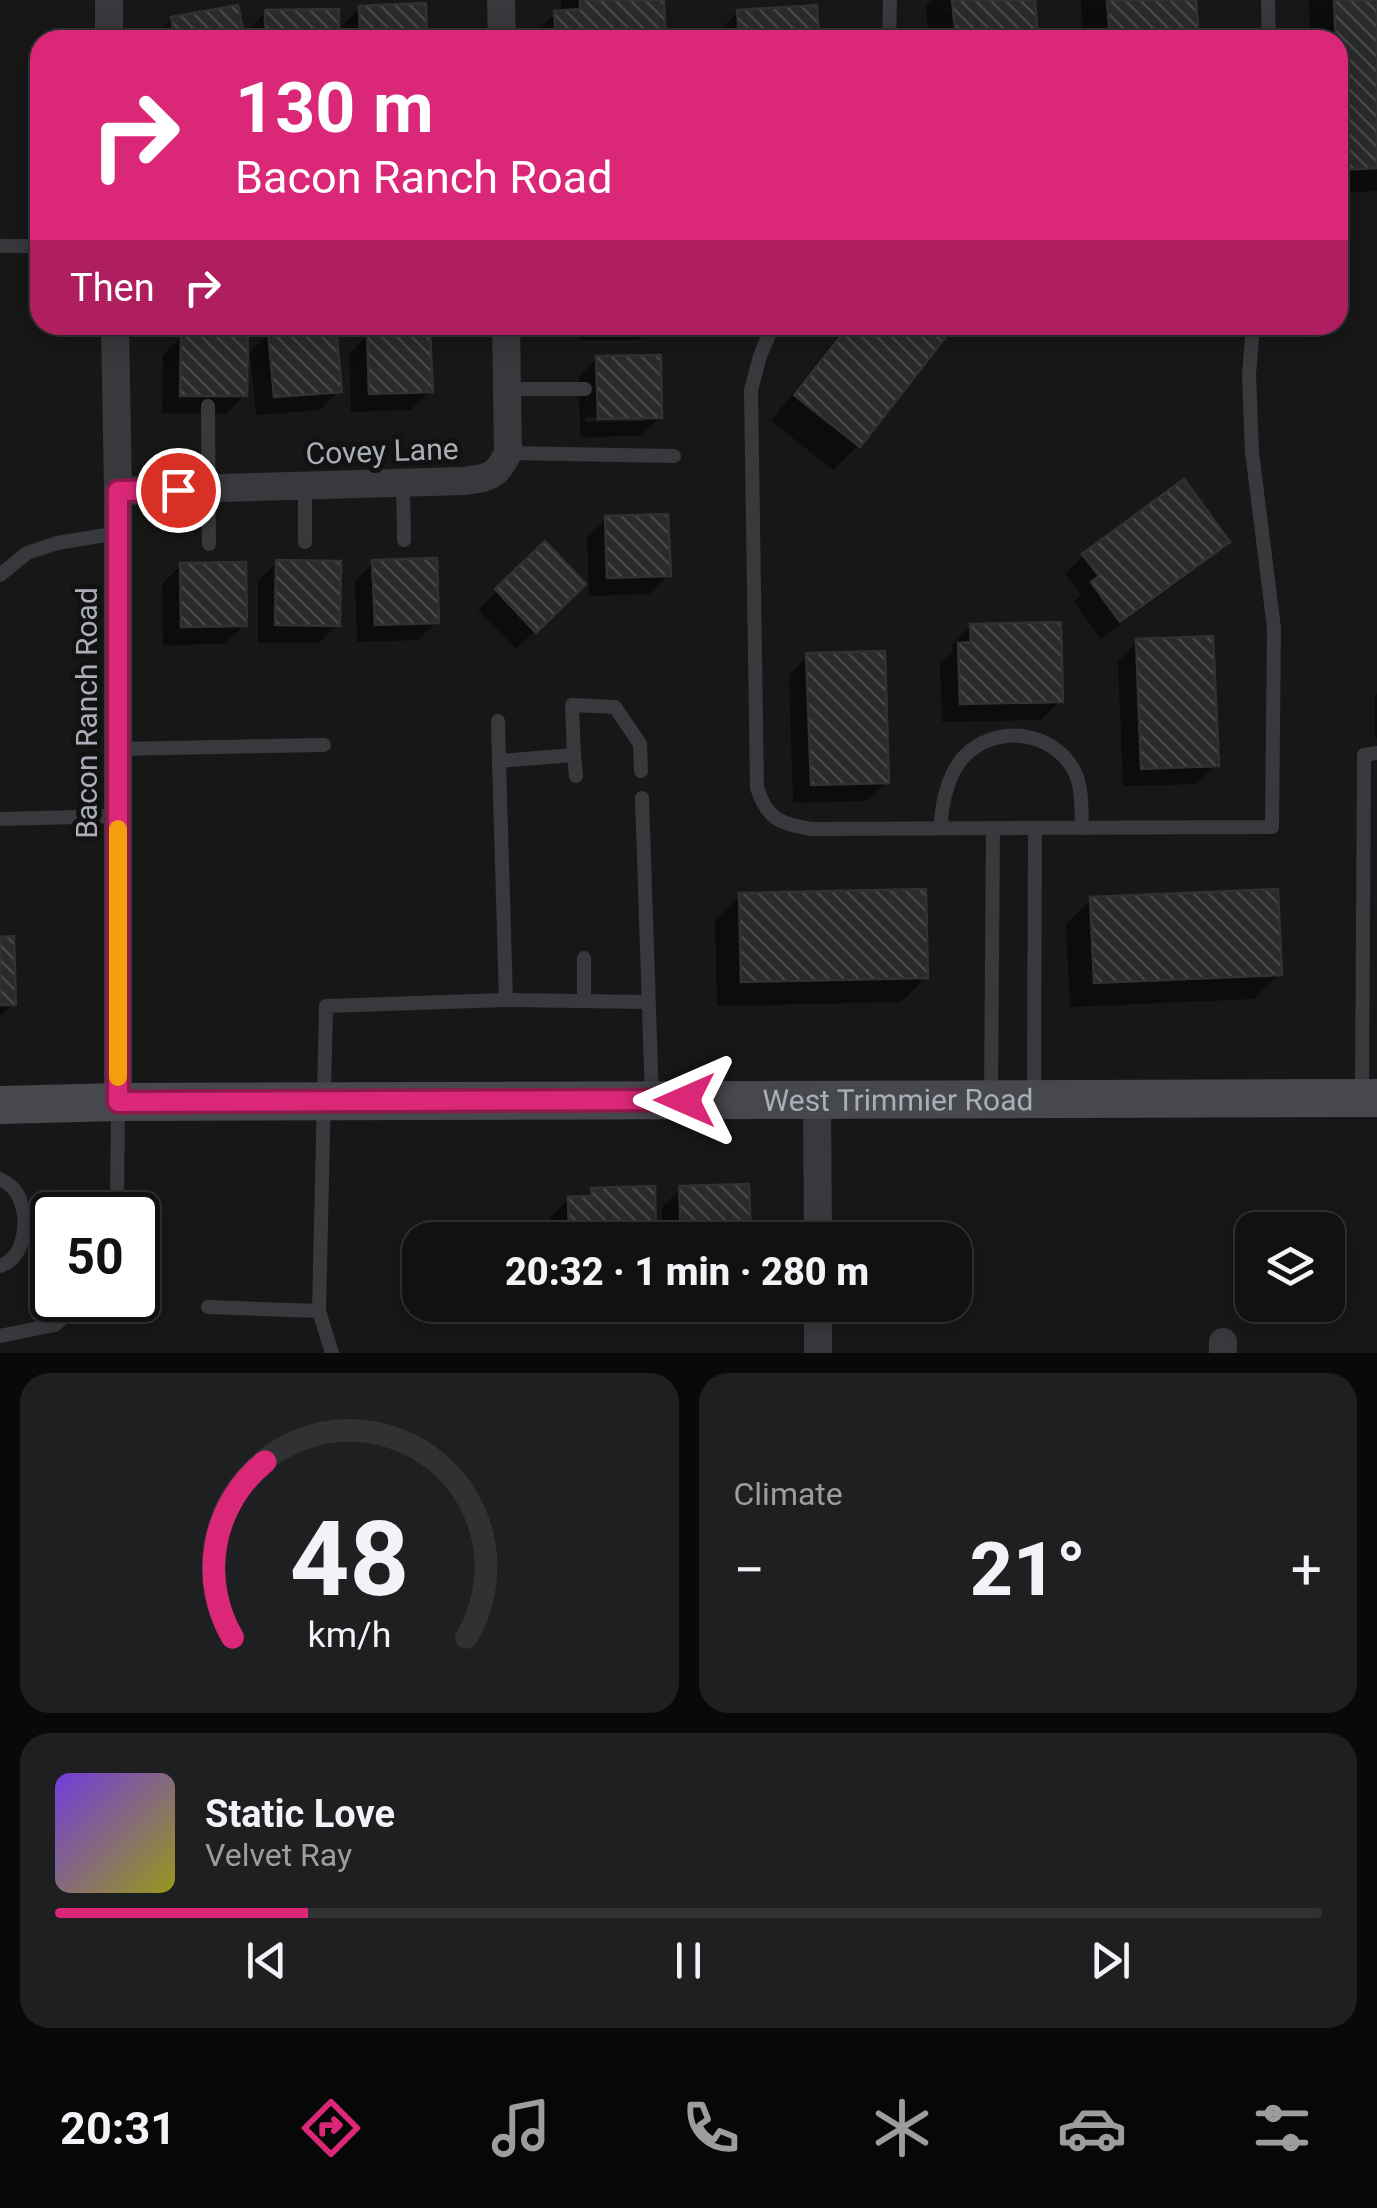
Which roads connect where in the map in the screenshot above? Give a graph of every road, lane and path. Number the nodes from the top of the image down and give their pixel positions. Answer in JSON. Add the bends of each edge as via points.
{"nodes":[{"id":1,"x":109,"y":0,"type":"edge"},
{"id":2,"x":501,"y":0,"type":"edge"},
{"id":3,"x":890,"y":0,"type":"edge"},
{"id":4,"x":1268,"y":0,"type":"edge"},
{"id":5,"x":110,"y":30,"type":"edge"},
{"id":6,"x":502,"y":30,"type":"edge"},
{"id":7,"x":890,"y":30,"type":"edge"},
{"id":8,"x":1269,"y":30,"type":"edge"},
{"id":9,"x":0,"y":246,"type":"edge"},
{"id":10,"x":30,"y":246,"type":"edge"},
{"id":11,"x":115,"y":335,"type":"edge"},
{"id":12,"x":506,"y":335,"type":"edge"},
{"id":13,"x":769,"y":335,"type":"edge"},
{"id":14,"x":1252,"y":335,"type":"edge"},
{"id":15,"x":507,"y":389,"type":"junction"},
{"id":16,"x":585,"y":389,"type":"dead end"},
{"id":17,"x":208,"y":406,"type":"dead end"},
{"id":18,"x":508,"y":453,"type":"junction"},
{"id":19,"x":674,"y":456,"type":"dead end"},
{"id":20,"x":404,"y":483,"type":"junction"},
{"id":21,"x":306,"y":486,"type":"junction"},
{"id":22,"x":208,"y":489,"type":"junction"},
{"id":23,"x":118,"y":491,"type":"junction"},
{"id":24,"x":118,"y":533,"type":"junction"},
{"id":25,"x":404,"y":540,"type":"dead end"},
{"id":26,"x":305,"y":542,"type":"dead end"},
{"id":27,"x":209,"y":544,"type":"dead end"},
{"id":28,"x":0,"y":575,"type":"edge"},
{"id":29,"x":498,"y":721,"type":"dead end"},
{"id":30,"x":324,"y":744,"type":"dead end"},
{"id":31,"x":118,"y":749,"type":"junction"},
{"id":32,"x":1377,"y":754,"type":"edge"},
{"id":33,"x":574,"y":755,"type":"junction"},
{"id":34,"x":499,"y":761,"type":"junction"},
{"id":35,"x":641,"y":771,"type":"dead end"},
{"id":36,"x":576,"y":776,"type":"dead end"},
{"id":37,"x":642,"y":798,"type":"dead end"},
{"id":38,"x":118,"y":816,"type":"junction"},
{"id":39,"x":0,"y":819,"type":"edge"},
{"id":40,"x":940,"y":828,"type":"junction"},
{"id":41,"x":994,"y":828,"type":"junction"},
{"id":42,"x":1035,"y":828,"type":"junction"},
{"id":43,"x":1082,"y":828,"type":"junction"},
{"id":44,"x":584,"y":958,"type":"dead end"},
{"id":45,"x":1377,"y":989,"type":"edge"},
{"id":46,"x":506,"y":1000,"type":"junction"},
{"id":47,"x":584,"y":1001,"type":"junction"},
{"id":48,"x":648,"y":1002,"type":"junction"},
{"id":49,"x":1362,"y":1002,"type":"junction"},
{"id":50,"x":992,"y":1098,"type":"junction"},
{"id":51,"x":1034,"y":1098,"type":"junction"},
{"id":52,"x":1370,"y":1098,"type":"edge"},
{"id":53,"x":816,"y":1099,"type":"junction"},
{"id":54,"x":652,"y":1100,"type":"junction"},
{"id":55,"x":326,"y":1101,"type":"junction"},
{"id":56,"x":118,"y":1102,"type":"junction"},
{"id":57,"x":0,"y":1105,"type":"edge"},
{"id":58,"x":0,"y":1179,"type":"edge"},
{"id":59,"x":117,"y":1192,"type":"edge"},
{"id":60,"x":818,"y":1222,"type":"edge"},
{"id":61,"x":0,"y":1266,"type":"edge"},
{"id":62,"x":208,"y":1307,"type":"dead end"},
{"id":63,"x":320,"y":1311,"type":"junction"},
{"id":64,"x":58,"y":1322,"type":"edge"},
{"id":65,"x":818,"y":1322,"type":"edge"},
{"id":66,"x":0,"y":1336,"type":"edge"},
{"id":67,"x":332,"y":1353,"type":"edge"},
{"id":68,"x":818,"y":1353,"type":"edge"}],
"edges":[{"from":1,"to":5,"type":"street"},
{"from":2,"to":6,"type":"street"},
{"from":3,"to":7,"type":"lane"},
{"from":4,"to":8,"type":"lane"},
{"from":9,"to":10,"type":"lane"},
{"from":11,"to":23,"type":"street","name":"Bacon Ranch Road"},
{"from":12,"to":15,"type":"street"},
{"from":13,"to":40,"type":"lane","via":[[752,390],[757,788],[764,808],[788,825]]},
{"from":14,"to":43,"type":"lane","via":[[1252,452],[1274,628],[1272,827]]},
{"from":15,"to":16,"type":"lane"},
{"from":15,"to":18,"type":"street"},
{"from":17,"to":22,"type":"lane"},
{"from":18,"to":19,"type":"lane"},
{"from":18,"to":20,"type":"street","name":"Covey Lane","via":[[491,477]]},
{"from":20,"to":21,"type":"street","name":"Covey Lane"},
{"from":20,"to":25,"type":"lane"},
{"from":21,"to":22,"type":"street","name":"Covey Lane"},
{"from":21,"to":26,"type":"lane"},
{"from":22,"to":23,"type":"street","name":"Covey Lane"},
{"from":22,"to":27,"type":"lane"},
{"from":23,"to":24,"type":"street","name":"Bacon Ranch Road"},
{"from":24,"to":28,"type":"lane","via":[[28,553]]},
{"from":24,"to":31,"type":"street","name":"Bacon Ranch Road"},
{"from":29,"to":34,"type":"lane"},
{"from":30,"to":31,"type":"lane"},
{"from":31,"to":38,"type":"street","name":"Bacon Ranch Road"},
{"from":32,"to":49,"type":"lane","via":[[1364,754]]},
{"from":33,"to":34,"type":"lane"},
{"from":33,"to":35,"type":"lane","via":[[572,705],[615,706],[640,744]]},
{"from":33,"to":36,"type":"lane"},
{"from":34,"to":46,"type":"lane"},
{"from":37,"to":48,"type":"lane"},
{"from":38,"to":39,"type":"lane"},
{"from":38,"to":56,"type":"street","name":"Bacon Ranch Road"},
{"from":40,"to":41,"type":"lane"},
{"from":40,"to":43,"type":"lane","via":[[954,770],[970,751],[1012,735],[1033,736],[1074,768]]},
{"from":41,"to":42,"type":"lane"},
{"from":41,"to":50,"type":"lane"},
{"from":42,"to":43,"type":"lane"},
{"from":42,"to":51,"type":"lane"},
{"from":44,"to":47,"type":"lane"},
{"from":45,"to":49,"type":"lane"},
{"from":46,"to":47,"type":"lane"},
{"from":46,"to":55,"type":"lane","via":[[326,1006]]},
{"from":47,"to":48,"type":"lane"},
{"from":48,"to":54,"type":"lane"},
{"from":49,"to":52,"type":"lane"},
{"from":50,"to":51,"type":"main road","name":"West Trimmier Road"},
{"from":50,"to":53,"type":"main road","name":"West Trimmier Road"},
{"from":51,"to":52,"type":"main road","name":"West Trimmier Road"},
{"from":53,"to":54,"type":"main road","name":"West Trimmier Road"},
{"from":53,"to":60,"type":"street"},
{"from":54,"to":55,"type":"main road","name":"West Trimmier Road"},
{"from":55,"to":56,"type":"main road","name":"West Trimmier Road"},
{"from":55,"to":63,"type":"lane"},
{"from":56,"to":57,"type":"main road","name":"West Trimmier Road"},
{"from":56,"to":59,"type":"lane"},
{"from":58,"to":61,"type":"lane","via":[[18,1195],[24,1234],[18,1252]]},
{"from":62,"to":63,"type":"lane"},
{"from":63,"to":67,"type":"lane"},
{"from":64,"to":66,"type":"lane"},
{"from":65,"to":68,"type":"street"}]}
